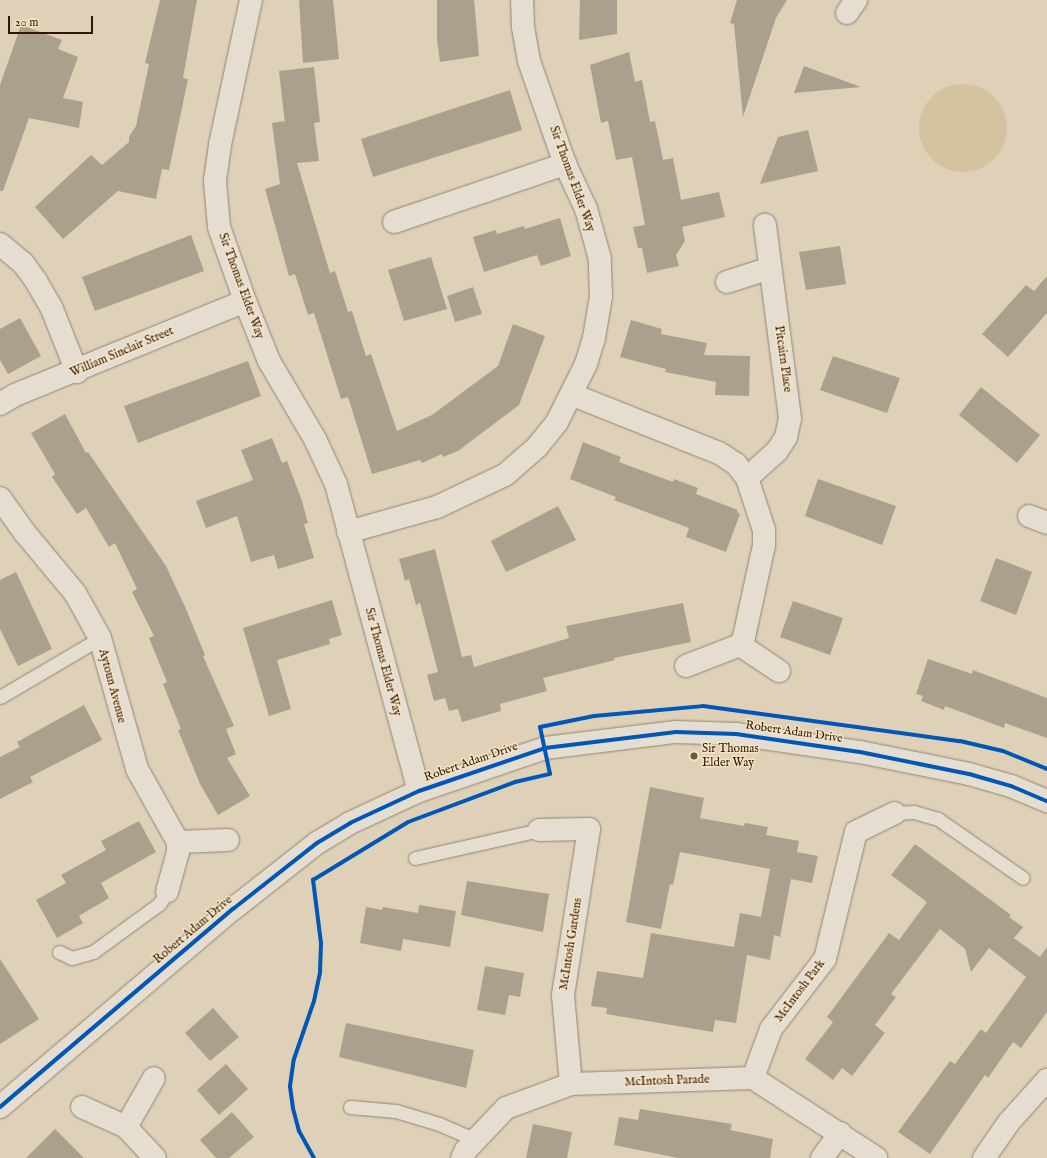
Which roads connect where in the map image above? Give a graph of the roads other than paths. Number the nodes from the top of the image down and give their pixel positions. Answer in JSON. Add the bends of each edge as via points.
{"nodes":[{"id":1,"x":250,"y":0,"type":"edge"},
{"id":2,"x":522,"y":0,"type":"edge"},
{"id":3,"x":565,"y":164,"type":"junction"},
{"id":4,"x":394,"y":222,"type":"dead end"},
{"id":5,"x":765,"y":225,"type":"dead end"},
{"id":6,"x":0,"y":244,"type":"edge"},
{"id":7,"x":770,"y":268,"type":"junction"},
{"id":8,"x":727,"y":282,"type":"dead end"},
{"id":9,"x":245,"y":301,"type":"junction"},
{"id":10,"x":77,"y":372,"type":"junction"},
{"id":11,"x":573,"y":395,"type":"junction"},
{"id":12,"x":0,"y":404,"type":"edge"},
{"id":13,"x":748,"y":478,"type":"junction"},
{"id":14,"x":0,"y":498,"type":"edge"},
{"id":15,"x":348,"y":532,"type":"junction"},
{"id":16,"x":100,"y":638,"type":"junction"},
{"id":17,"x":740,"y":645,"type":"junction"},
{"id":18,"x":686,"y":666,"type":"dead end"},
{"id":19,"x":779,"y":671,"type":"dead end"},
{"id":20,"x":0,"y":697,"type":"edge"},
{"id":21,"x":419,"y":791,"type":"junction"},
{"id":22,"x":1047,"y":801,"type":"edge"},
{"id":23,"x":895,"y":813,"type":"joint"},
{"id":24,"x":539,"y":830,"type":"joint"},
{"id":25,"x":228,"y":840,"type":"dead end"},
{"id":26,"x":178,"y":842,"type":"junction"},
{"id":27,"x":415,"y":858,"type":"dead end"},
{"id":28,"x":1023,"y":878,"type":"dead end"},
{"id":29,"x":168,"y":892,"type":"joint"},
{"id":30,"x":59,"y":952,"type":"dead end"},
{"id":31,"x":154,"y":1078,"type":"dead end"},
{"id":32,"x":753,"y":1078,"type":"junction"},
{"id":33,"x":1047,"y":1080,"type":"edge"},
{"id":34,"x":572,"y":1084,"type":"junction"},
{"id":35,"x":0,"y":1107,"type":"edge"},
{"id":36,"x":82,"y":1107,"type":"dead end"},
{"id":37,"x":350,"y":1108,"type":"dead end"},
{"id":38,"x":126,"y":1127,"type":"junction"},
{"id":39,"x":840,"y":1133,"type":"junction"},
{"id":40,"x":476,"y":1140,"type":"junction"},
{"id":41,"x":155,"y":1158,"type":"edge"},
{"id":42,"x":462,"y":1158,"type":"edge"},
{"id":43,"x":822,"y":1158,"type":"edge"},
{"id":44,"x":876,"y":1158,"type":"edge"},
{"id":45,"x":984,"y":1158,"type":"edge"}],
"edges":[{"from":1,"to":9,"type":"street","name":"Sir Thomas Elder Way","via":[[215,181],[219,227]]},
{"from":2,"to":3,"type":"street","name":"Sir Thomas Elder Way","via":[[523,27],[529,61]]},
{"from":3,"to":4,"type":"street"},
{"from":3,"to":11,"type":"street","name":"Sir Thomas Elder Way","via":[[586,209],[600,259],[601,296],[594,338]]},
{"from":5,"to":7,"type":"street","name":"Pitcairn Place"},
{"from":6,"to":10,"type":"street","via":[[23,263],[36,281],[52,309]]},
{"from":7,"to":8,"type":"street"},
{"from":7,"to":13,"type":"street","name":"Pitcairn Place","via":[[790,418],[786,437],[777,451]]},
{"from":9,"to":10,"type":"street","name":"William Sinclair Street"},
{"from":9,"to":15,"type":"street","name":"Sir Thomas Elder Way","via":[[269,361],[315,439],[336,484]]},
{"from":10,"to":12,"type":"street","name":"William Sinclair Street","via":[[15,395]]},
{"from":11,"to":13,"type":"street","via":[[719,453],[736,464]]},
{"from":11,"to":15,"type":"street","name":"Sir Thomas Elder Way","via":[[557,422],[537,447],[505,475],[437,507]]},
{"from":13,"to":17,"type":"street","via":[[760,512],[764,545],[751,610]]},
{"from":14,"to":16,"type":"street","name":"Aytoun Avenue","via":[[25,533],[75,593]]},
{"from":15,"to":21,"type":"street","name":"Sir Thomas Elder Way"},
{"from":16,"to":20,"type":"lane"},
{"from":16,"to":26,"type":"street","name":"Aytoun Avenue","via":[[137,769]]},
{"from":17,"to":18,"type":"street"},
{"from":17,"to":19,"type":"street"},
{"from":21,"to":22,"type":"street","name":"Robert Adam Drive","via":[[545,748],[676,732],[736,734],[860,752],[969,774],[1011,786]]},
{"from":21,"to":35,"type":"street","name":"Robert Adam Drive","via":[[350,823],[317,843],[233,909]]},
{"from":23,"to":28,"type":"lane","via":[[914,812],[938,819]]},
{"from":23,"to":32,"type":"street","name":"McIntosh Park","via":[[856,832],[825,959],[771,1029]]},
{"from":24,"to":27,"type":"lane"},
{"from":24,"to":34,"type":"street","name":"McIntosh Gardens","via":[[589,829],[563,995]]},
{"from":25,"to":26,"type":"street"},
{"from":26,"to":29,"type":"street"},
{"from":29,"to":30,"type":"lane","via":[[159,904],[93,952],[72,958]]},
{"from":31,"to":38,"type":"street"},
{"from":32,"to":34,"type":"street","name":"McIntosh Parade"},
{"from":32,"to":39,"type":"street"},
{"from":33,"to":45,"type":"street","via":[[1009,1122]]},
{"from":34,"to":40,"type":"street","name":"McIntosh Parade","via":[[506,1108]]},
{"from":36,"to":38,"type":"street"},
{"from":37,"to":40,"type":"lane","via":[[396,1111],[439,1124]]},
{"from":38,"to":41,"type":"street"},
{"from":39,"to":43,"type":"street"},
{"from":39,"to":44,"type":"street"},
{"from":40,"to":42,"type":"street","name":"McIntosh Parade"}]}
